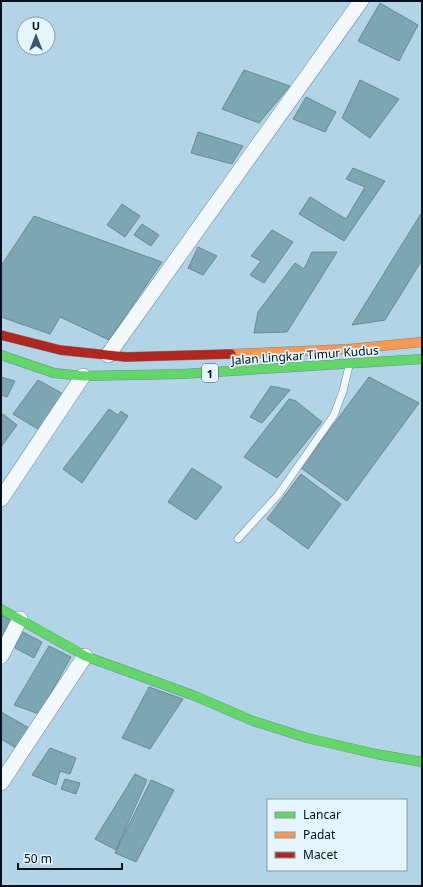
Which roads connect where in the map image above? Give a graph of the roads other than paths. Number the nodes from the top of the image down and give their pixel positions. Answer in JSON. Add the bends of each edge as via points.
{"nodes":[{"id":1,"x":361,"y":1,"type":"edge"},
{"id":2,"x":1,"y":335,"type":"edge"},
{"id":3,"x":422,"y":342,"type":"edge"},
{"id":4,"x":1,"y":355,"type":"edge"},
{"id":5,"x":108,"y":355,"type":"junction"},
{"id":6,"x":422,"y":359,"type":"edge"},
{"id":7,"x":349,"y":364,"type":"junction"},
{"id":8,"x":83,"y":376,"type":"junction"},
{"id":9,"x":1,"y":499,"type":"edge"},
{"id":10,"x":238,"y":539,"type":"dead end"},
{"id":11,"x":1,"y":609,"type":"edge"},
{"id":12,"x":20,"y":619,"type":"junction"},
{"id":13,"x":1,"y":656,"type":"edge"},
{"id":14,"x":85,"y":656,"type":"junction"},
{"id":15,"x":422,"y":762,"type":"edge"},
{"id":16,"x":1,"y":783,"type":"edge"}],
"edges":[{"from":1,"to":5,"type":"street"},
{"from":2,"to":5,"type":"main road","name":"Jalan Lingkar Timur Kudus","number":"1","via":[[60,350]]},
{"from":3,"to":5,"type":"main road","name":"Jalan Lingkar Timur Kudus","number":"1","via":[[348,349],[181,356]]},
{"from":4,"to":8,"type":"main road","name":"Jalan Lingkar Timur Kudus","number":"1","via":[[54,373]]},
{"from":6,"to":7,"type":"main road","name":"Jalan Lingkar Timur Kudus","number":"1"},
{"from":7,"to":8,"type":"main road","name":"Jalan Lingkar Timur Kudus","number":"1","via":[[182,374]]},
{"from":7,"to":10,"type":"lane","via":[[334,415],[278,495]]},
{"from":8,"to":9,"type":"street"},
{"from":11,"to":12,"type":"main road"},
{"from":12,"to":13,"type":"street"},
{"from":12,"to":14,"type":"main road"},
{"from":14,"to":15,"type":"main road","via":[[195,696],[253,721],[306,738]]},
{"from":14,"to":16,"type":"street"}]}
